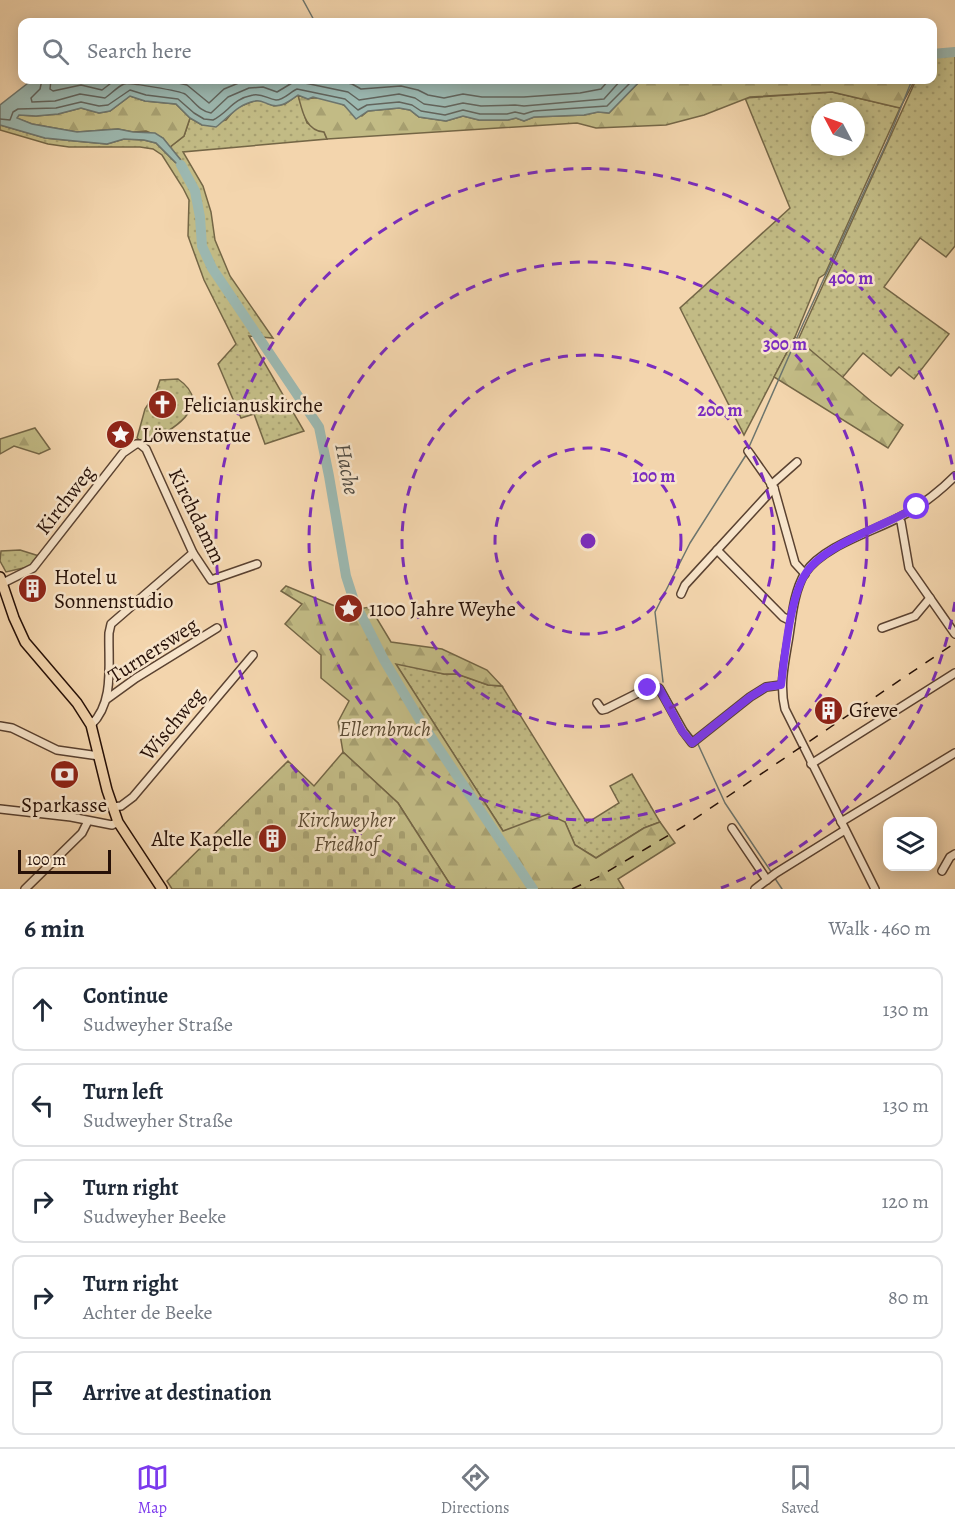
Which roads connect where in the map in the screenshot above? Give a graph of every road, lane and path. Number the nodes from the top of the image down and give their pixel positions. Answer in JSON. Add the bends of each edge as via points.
{"nodes":[{"id":1,"x":748,"y":451,"type":"dead end"},
{"id":2,"x":149,"y":454,"type":"joint"},
{"id":3,"x":797,"y":462,"type":"dead end"},
{"id":4,"x":955,"y":476,"type":"edge"},
{"id":5,"x":772,"y":487,"type":"junction"},
{"id":6,"x":898,"y":518,"type":"junction"},
{"id":7,"x":717,"y":550,"type":"junction"},
{"id":8,"x":193,"y":553,"type":"junction"},
{"id":9,"x":257,"y":564,"type":"dead end"},
{"id":10,"x":805,"y":574,"type":"junction"},
{"id":11,"x":1,"y":580,"type":"edge"},
{"id":12,"x":681,"y":594,"type":"dead end"},
{"id":13,"x":930,"y":598,"type":"junction"},
{"id":14,"x":792,"y":621,"type":"junction"},
{"id":15,"x":217,"y":628,"type":"dead end"},
{"id":16,"x":882,"y":628,"type":"dead end"},
{"id":17,"x":955,"y":634,"type":"edge"},
{"id":18,"x":253,"y":655,"type":"dead end"},
{"id":19,"x":955,"y":673,"type":"edge"},
{"id":20,"x":781,"y":685,"type":"junction"},
{"id":21,"x":107,"y":699,"type":"junction"},
{"id":22,"x":597,"y":703,"type":"dead end"},
{"id":23,"x":91,"y":725,"type":"junction"},
{"id":24,"x":0,"y":726,"type":"edge"},
{"id":25,"x":955,"y":753,"type":"edge"},
{"id":26,"x":99,"y":756,"type":"junction"},
{"id":27,"x":811,"y":764,"type":"junction"},
{"id":28,"x":112,"y":807,"type":"junction"},
{"id":29,"x":0,"y":809,"type":"edge"},
{"id":30,"x":88,"y":821,"type":"junction"},
{"id":31,"x":117,"y":822,"type":"junction"},
{"id":32,"x":843,"y":826,"type":"junction"},
{"id":33,"x":732,"y":828,"type":"dead end"},
{"id":34,"x":955,"y":854,"type":"edge"},
{"id":35,"x":942,"y":871,"type":"dead end"},
{"id":36,"x":767,"y":880,"type":"junction"},
{"id":37,"x":26,"y":889,"type":"edge"},
{"id":38,"x":162,"y":889,"type":"edge"},
{"id":39,"x":755,"y":889,"type":"edge"},
{"id":40,"x":875,"y":889,"type":"edge"}],
"edges":[{"from":1,"to":5,"type":"street"},
{"from":2,"to":8,"type":"street","name":"Kirchdamm"},
{"from":2,"to":11,"type":"street","name":"Kirchweg","via":[[140,444],[123,453],[33,568]]},
{"from":3,"to":5,"type":"street"},
{"from":4,"to":6,"type":"street"},
{"from":5,"to":7,"type":"street"},
{"from":5,"to":10,"type":"street","via":[[795,563]]},
{"from":6,"to":10,"type":"street","via":[[837,548]]},
{"from":6,"to":13,"type":"street","via":[[909,568]]},
{"from":7,"to":12,"type":"street"},
{"from":7,"to":14,"type":"street","via":[[783,617]]},
{"from":8,"to":9,"type":"street","name":"Kirchdamm","via":[[211,580]]},
{"from":8,"to":21,"type":"street","via":[[111,624]]},
{"from":10,"to":14,"type":"street"},
{"from":11,"to":23,"type":"main road","via":[[25,642]]},
{"from":13,"to":16,"type":"street","via":[[915,616]]},
{"from":13,"to":17,"type":"street"},
{"from":14,"to":20,"type":"street"},
{"from":15,"to":21,"type":"street","name":"Turnersweg"},
{"from":18,"to":28,"type":"street","name":"Wischweg","via":[[133,796],[121,806]]},
{"from":19,"to":27,"type":"street"},
{"from":20,"to":22,"type":"street","via":[[766,687],[750,697],[695,741],[682,731],[659,688],[648,688],[602,710]]},
{"from":20,"to":27,"type":"street","via":[[784,709]]},
{"from":21,"to":23,"type":"street"},
{"from":23,"to":26,"type":"main road"},
{"from":24,"to":26,"type":"street","via":[[57,750]]},
{"from":25,"to":32,"type":"street"},
{"from":26,"to":28,"type":"main road"},
{"from":27,"to":32,"type":"street"},
{"from":28,"to":31,"type":"main road"},
{"from":29,"to":30,"type":"street"},
{"from":30,"to":31,"type":"street","via":[[112,825]]},
{"from":30,"to":37,"type":"street","via":[[82,833]]},
{"from":31,"to":38,"type":"main road"},
{"from":32,"to":36,"type":"street"},
{"from":32,"to":40,"type":"street"},
{"from":33,"to":36,"type":"street"},
{"from":34,"to":35,"type":"street"},
{"from":36,"to":39,"type":"street"}]}
